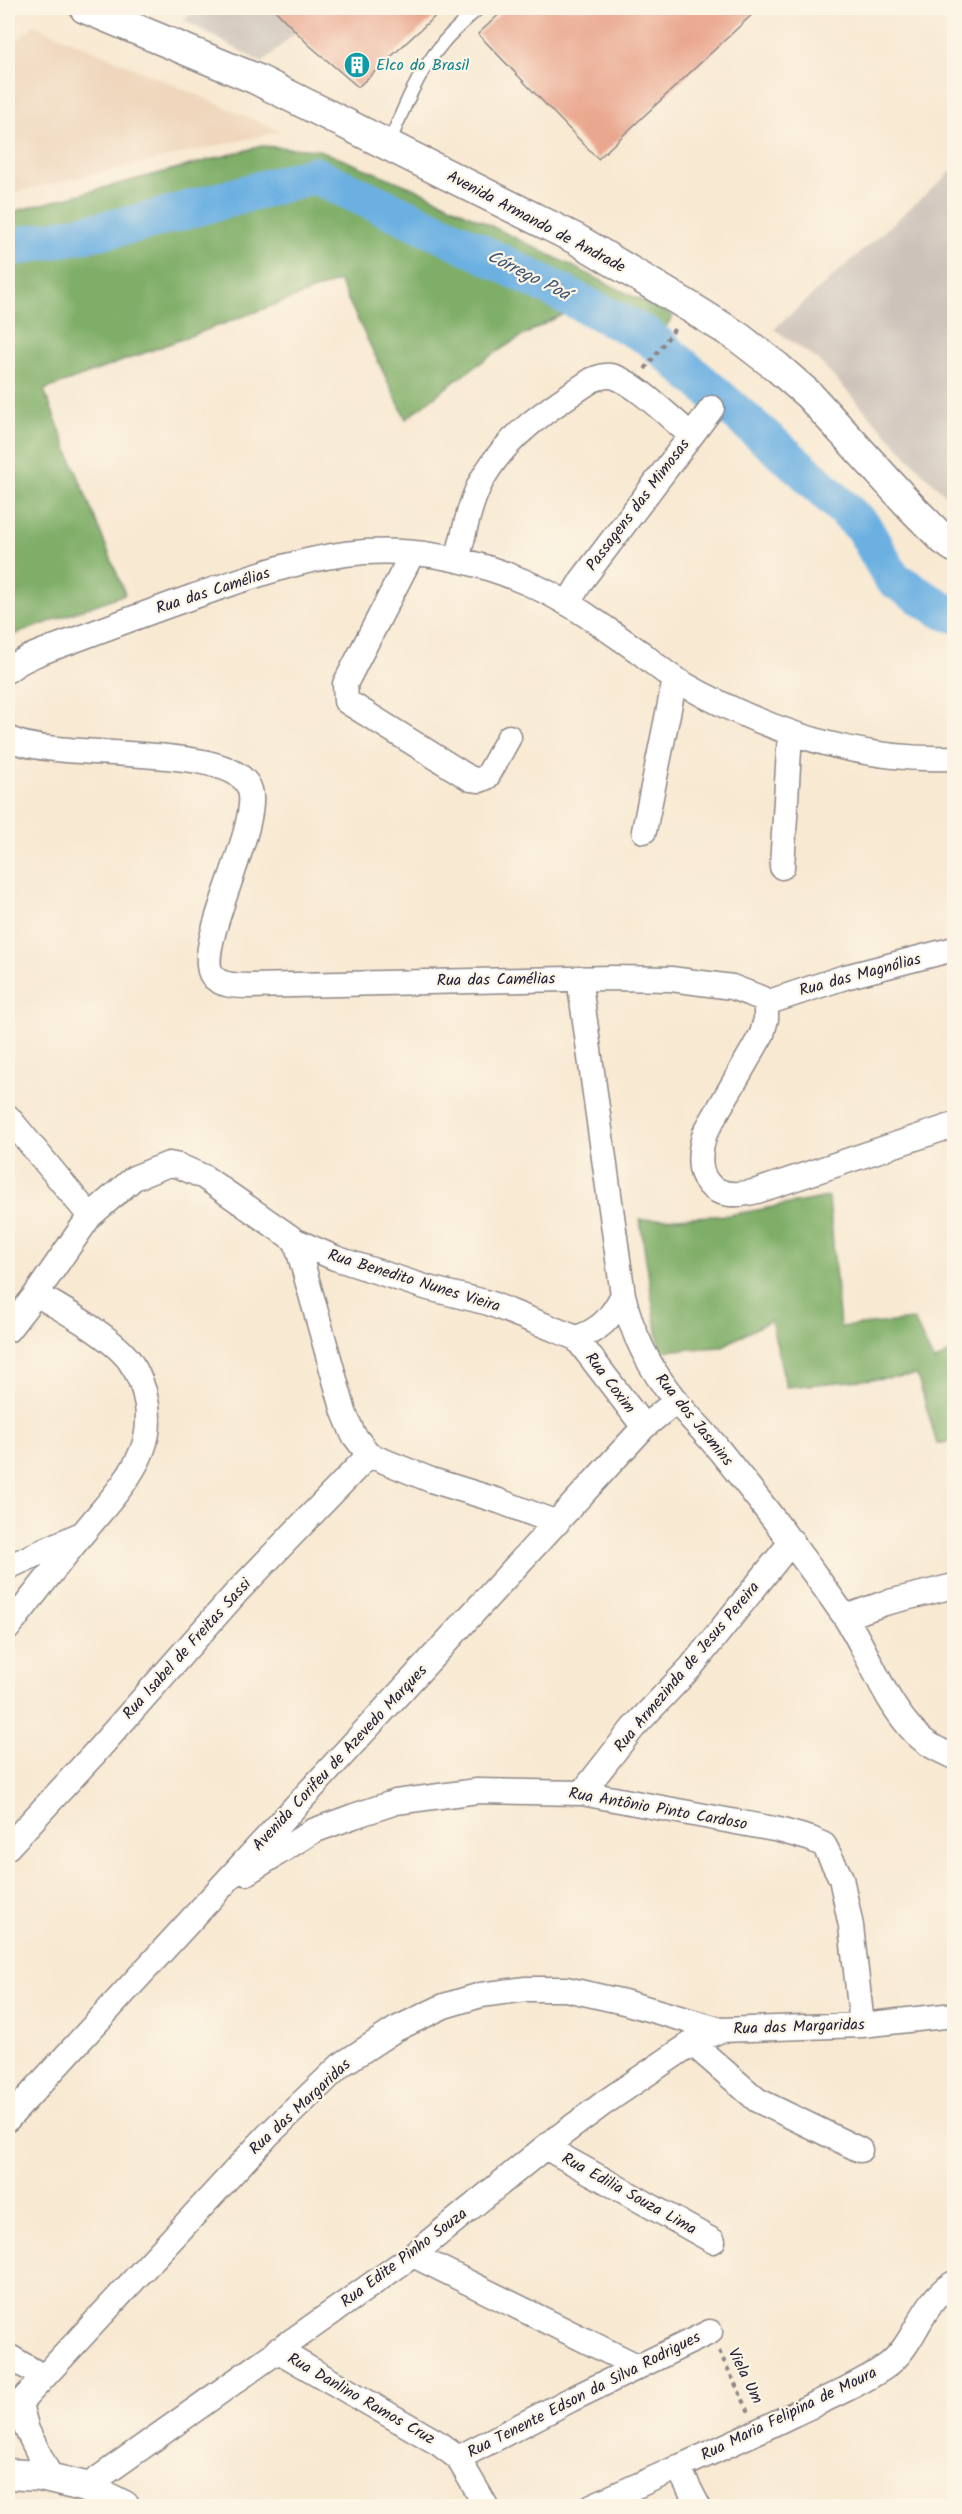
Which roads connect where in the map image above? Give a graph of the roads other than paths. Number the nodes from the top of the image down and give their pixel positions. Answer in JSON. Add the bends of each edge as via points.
{"nodes":[{"id":1,"x":85,"y":8,"type":"edge"},
{"id":2,"x":479,"y":8,"type":"edge"},
{"id":3,"x":388,"y":146,"type":"junction"},
{"id":4,"x":712,"y":408,"type":"dead end"},
{"id":5,"x":691,"y":435,"type":"junction"},
{"id":6,"x":954,"y":547,"type":"edge"},
{"id":7,"x":412,"y":554,"type":"junction"},
{"id":8,"x":457,"y":560,"type":"junction"},
{"id":9,"x":568,"y":603,"type":"junction"},
{"id":10,"x":8,"y":670,"type":"edge"},
{"id":11,"x":675,"y":679,"type":"junction"},
{"id":12,"x":790,"y":733,"type":"junction"},
{"id":13,"x":509,"y":737,"type":"dead end"},
{"id":14,"x":8,"y":738,"type":"edge"},
{"id":15,"x":954,"y":758,"type":"edge"},
{"id":16,"x":644,"y":831,"type":"dead end"},
{"id":17,"x":782,"y":867,"type":"dead end"},
{"id":18,"x":954,"y":949,"type":"edge"},
{"id":19,"x":579,"y":978,"type":"junction"},
{"id":20,"x":766,"y":1003,"type":"junction"},
{"id":21,"x":8,"y":1117,"type":"edge"},
{"id":22,"x":954,"y":1125,"type":"edge"},
{"id":23,"x":90,"y":1216,"type":"junction"},
{"id":24,"x":296,"y":1241,"type":"junction"},
{"id":25,"x":36,"y":1294,"type":"junction"},
{"id":26,"x":623,"y":1295,"type":"junction"},
{"id":27,"x":8,"y":1330,"type":"edge"},
{"id":28,"x":576,"y":1338,"type":"junction"},
{"id":29,"x":676,"y":1401,"type":"junction"},
{"id":30,"x":644,"y":1428,"type":"junction"},
{"id":31,"x":369,"y":1455,"type":"junction"},
{"id":32,"x":557,"y":1523,"type":"junction"},
{"id":33,"x":83,"y":1533,"type":"junction"},
{"id":34,"x":792,"y":1541,"type":"junction"},
{"id":35,"x":8,"y":1567,"type":"edge"},
{"id":36,"x":954,"y":1586,"type":"edge"},
{"id":37,"x":845,"y":1617,"type":"junction"},
{"id":38,"x":8,"y":1628,"type":"edge"},
{"id":39,"x":954,"y":1757,"type":"edge"},
{"id":40,"x":582,"y":1793,"type":"junction"},
{"id":41,"x":8,"y":1847,"type":"edge"},
{"id":42,"x":218,"y":1890,"type":"junction"},
{"id":43,"x":954,"y":2015,"type":"edge"},
{"id":44,"x":862,"y":2025,"type":"junction"},
{"id":45,"x":721,"y":2030,"type":"junction"},
{"id":46,"x":692,"y":2043,"type":"junction"},
{"id":47,"x":8,"y":2119,"type":"edge"},
{"id":48,"x":545,"y":2147,"type":"junction"},
{"id":49,"x":861,"y":2150,"type":"dead end"},
{"id":50,"x":713,"y":2241,"type":"dead end"},
{"id":51,"x":413,"y":2255,"type":"junction"},
{"id":52,"x":954,"y":2283,"type":"edge"},
{"id":53,"x":710,"y":2332,"type":"road end"},
{"id":54,"x":277,"y":2350,"type":"junction"},
{"id":55,"x":8,"y":2356,"type":"edge"},
{"id":56,"x":637,"y":2366,"type":"junction"},
{"id":57,"x":42,"y":2376,"type":"junction"},
{"id":58,"x":14,"y":2410,"type":"edge"},
{"id":59,"x":458,"y":2458,"type":"junction"},
{"id":60,"x":678,"y":2467,"type":"junction"},
{"id":61,"x":8,"y":2474,"type":"edge"},
{"id":62,"x":51,"y":2478,"type":"junction"},
{"id":63,"x":86,"y":2487,"type":"junction"},
{"id":64,"x":123,"y":2506,"type":"edge"},
{"id":65,"x":486,"y":2506,"type":"edge"},
{"id":66,"x":592,"y":2506,"type":"edge"},
{"id":67,"x":699,"y":2506,"type":"edge"}],
"edges":[{"from":1,"to":3,"type":"street","name":"Avenida Armando de Andrade","via":[[256,80]]},
{"from":2,"to":3,"type":"lane","via":[[442,44],[424,69],[408,96]]},
{"from":3,"to":6,"type":"street","name":"Avenida Armando de Andrade","via":[[576,239],[738,337],[808,395]]},
{"from":4,"to":5,"type":"street","name":"Passagens das Mimosas"},
{"from":5,"to":8,"type":"street","via":[[616,377],[592,380],[521,431],[499,454],[477,492]]},
{"from":5,"to":9,"type":"street","name":"Passagens das Mimosas"},
{"from":7,"to":8,"type":"street","name":"Rua das Camélias"},
{"from":7,"to":10,"type":"street","name":"Rua das Camélias","via":[[366,552],[317,558],[119,623],[35,655]]},
{"from":7,"to":13,"type":"street","via":[[345,684],[346,700],[471,779],[487,777]]},
{"from":8,"to":9,"type":"street","name":"Rua das Camélias","via":[[515,578]]},
{"from":9,"to":11,"type":"street","name":"Rua das Camélias"},
{"from":11,"to":12,"type":"street","name":"Rua das Camélias","via":[[740,714]]},
{"from":11,"to":16,"type":"street"},
{"from":12,"to":15,"type":"street","name":"Rua das Camélias","via":[[880,755]]},
{"from":12,"to":17,"type":"street"},
{"from":14,"to":19,"type":"street","name":"Rua das Camélias","via":[[31,746],[209,763],[244,778],[252,801],[208,957],[212,977],[219,982],[250,986]]},
{"from":18,"to":20,"type":"street","name":"Rua das Magnólias","via":[[845,977]]},
{"from":19,"to":20,"type":"street","name":"Rua das Camélias","via":[[671,979],[732,987]]},
{"from":19,"to":26,"type":"street","name":"Rua dos Jasmins"},
{"from":20,"to":22,"type":"street","via":[[762,1034],[701,1144],[700,1166],[717,1191],[726,1195],[757,1191]]},
{"from":21,"to":23,"type":"street"},
{"from":23,"to":24,"type":"street","name":"Rua Benedito Nunes Vieira","via":[[134,1178],[169,1164],[204,1177]]},
{"from":23,"to":25,"type":"street"},
{"from":24,"to":28,"type":"street","name":"Rua Benedito Nunes Vieira","via":[[428,1288],[489,1303]]},
{"from":24,"to":31,"type":"street","via":[[344,1412],[353,1434]]},
{"from":25,"to":27,"type":"street"},
{"from":25,"to":33,"type":"street","via":[[81,1321],[128,1358],[148,1406],[142,1450],[122,1485]]},
{"from":26,"to":28,"type":"street","via":[[608,1321]]},
{"from":26,"to":29,"type":"street","name":"Rua dos Jasmins","via":[[646,1359]]},
{"from":28,"to":30,"type":"street","name":"Rua Coxim"},
{"from":29,"to":30,"type":"street","name":"Avenida Corifeu de Azevedo Marques"},
{"from":29,"to":34,"type":"street","name":"Rua dos Jasmins"},
{"from":30,"to":32,"type":"street","name":"Avenida Corifeu de Azevedo Marques"},
{"from":31,"to":32,"type":"street"},
{"from":31,"to":41,"type":"street","name":"Rua Isabel de Freitas Sassi","via":[[236,1593]]},
{"from":32,"to":42,"type":"street","name":"Avenida Corifeu de Azevedo Marques"},
{"from":33,"to":35,"type":"street"},
{"from":33,"to":38,"type":"street"},
{"from":34,"to":37,"type":"street","name":"Rua dos Jasmins"},
{"from":34,"to":40,"type":"street","name":"Rua Armezinda de Jesus Pereira"},
{"from":36,"to":37,"type":"street"},
{"from":37,"to":39,"type":"street","name":"Rua dos Jasmins","via":[[916,1734],[936,1750]]},
{"from":40,"to":42,"type":"street","name":"Rua Antônio Pinto Cardoso","via":[[477,1791],[396,1803],[312,1831]]},
{"from":40,"to":44,"type":"street","name":"Rua Antônio Pinto Cardoso","via":[[779,1830],[824,1845],[841,1878],[846,1898]]},
{"from":42,"to":47,"type":"street","name":"Avenida Corifeu de Azevedo Marques"},
{"from":43,"to":44,"type":"street","name":"Rua das Margaridas"},
{"from":44,"to":45,"type":"street","name":"Rua das Margaridas"},
{"from":45,"to":46,"type":"street","name":"Rua Edite Pinho Souza"},
{"from":45,"to":57,"type":"street","name":"Rua das Margaridas","via":[[566,1989],[481,1995],[444,2006],[396,2029],[341,2065],[268,2135],[87,2333]]},
{"from":46,"to":48,"type":"street","name":"Rua Edite Pinho Souza"},
{"from":46,"to":49,"type":"street","via":[[757,2100]]},
{"from":48,"to":50,"type":"street","name":"Rua Edilia Souza Lima"},
{"from":48,"to":51,"type":"street","name":"Rua Edite Pinho Souza"},
{"from":51,"to":54,"type":"street","name":"Rua Edite Pinho Souza"},
{"from":51,"to":56,"type":"street"},
{"from":52,"to":60,"type":"street","name":"Rua Maria Felipina de Moura","via":[[936,2298],[906,2347],[884,2368]]},
{"from":53,"to":56,"type":"street","name":"Rua Tenente Edson da Silva Rodrigues"},
{"from":54,"to":59,"type":"street","name":"Rua Danlino Ramos Cruz"},
{"from":54,"to":63,"type":"street","name":"Rua Edite Pinho Souza"},
{"from":55,"to":57,"type":"street"},
{"from":56,"to":59,"type":"street","name":"Rua Tenente Edson da Silva Rodrigues"},
{"from":57,"to":58,"type":"street","name":"Rua das Margaridas"},
{"from":58,"to":62,"type":"street","name":"Rua das Margaridas"},
{"from":59,"to":65,"type":"street","name":"Rua Danlino Ramos Cruz"},
{"from":60,"to":66,"type":"street","name":"Rua Maria Felipina de Moura"},
{"from":60,"to":67,"type":"street"},
{"from":61,"to":62,"type":"street"},
{"from":62,"to":63,"type":"street"},
{"from":63,"to":64,"type":"street"}]}
